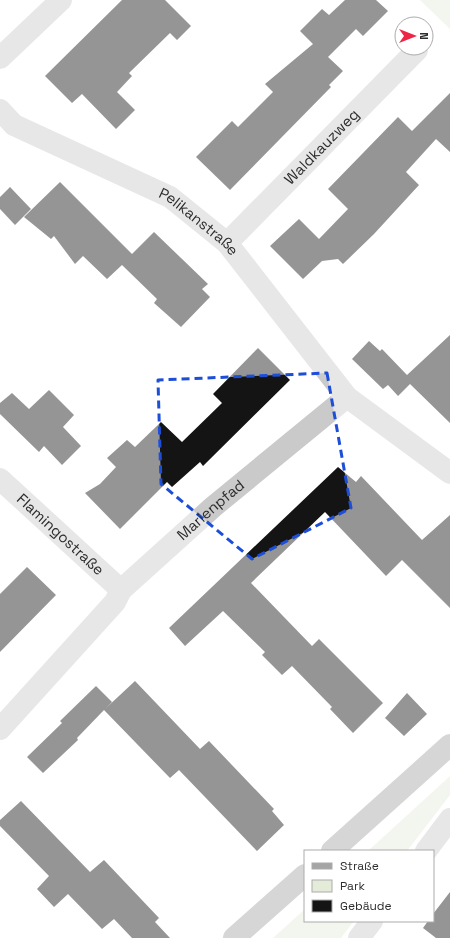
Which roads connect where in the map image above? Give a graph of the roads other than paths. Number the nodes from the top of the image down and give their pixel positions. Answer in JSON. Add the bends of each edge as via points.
{"nodes":[{"id":1,"x":61,"y":0,"type":"edge"},
{"id":2,"x":411,"y":56,"type":"edge"},
{"id":3,"x":0,"y":58,"type":"edge"},
{"id":4,"x":0,"y":110,"type":"edge"},
{"id":5,"x":227,"y":243,"type":"junction"},
{"id":6,"x":347,"y":397,"type":"junction"},
{"id":7,"x":448,"y":468,"type":"edge"},
{"id":8,"x":0,"y":479,"type":"edge"},
{"id":9,"x":121,"y":590,"type":"junction"},
{"id":10,"x":0,"y":729,"type":"edge"},
{"id":11,"x":450,"y":746,"type":"edge"},
{"id":12,"x":450,"y":819,"type":"edge"},
{"id":13,"x":333,"y":850,"type":"edge"},
{"id":14,"x":427,"y":850,"type":"edge"},
{"id":15,"x":304,"y":876,"type":"edge"},
{"id":16,"x":371,"y":922,"type":"edge"},
{"id":17,"x":234,"y":938,"type":"edge"},
{"id":18,"x":359,"y":938,"type":"edge"}],
"edges":[{"from":1,"to":3,"type":"street"},
{"from":2,"to":5,"type":"street","name":"Waldkauzweg"},
{"from":4,"to":5,"type":"street","name":"Pelikanstraße","via":[[14,125],[170,197]]},
{"from":5,"to":6,"type":"street","name":"Pelikanstraße"},
{"from":6,"to":7,"type":"street"},
{"from":6,"to":9,"type":"street","name":"Marienpfad","via":[[213,507]]},
{"from":8,"to":9,"type":"street","name":"Flamingostraße"},
{"from":9,"to":10,"type":"street","name":"Marienpfad","via":[[115,602]]},
{"from":11,"to":13,"type":"main road"},
{"from":12,"to":14,"type":"street"},
{"from":15,"to":17,"type":"main road"},
{"from":16,"to":18,"type":"street"}]}
